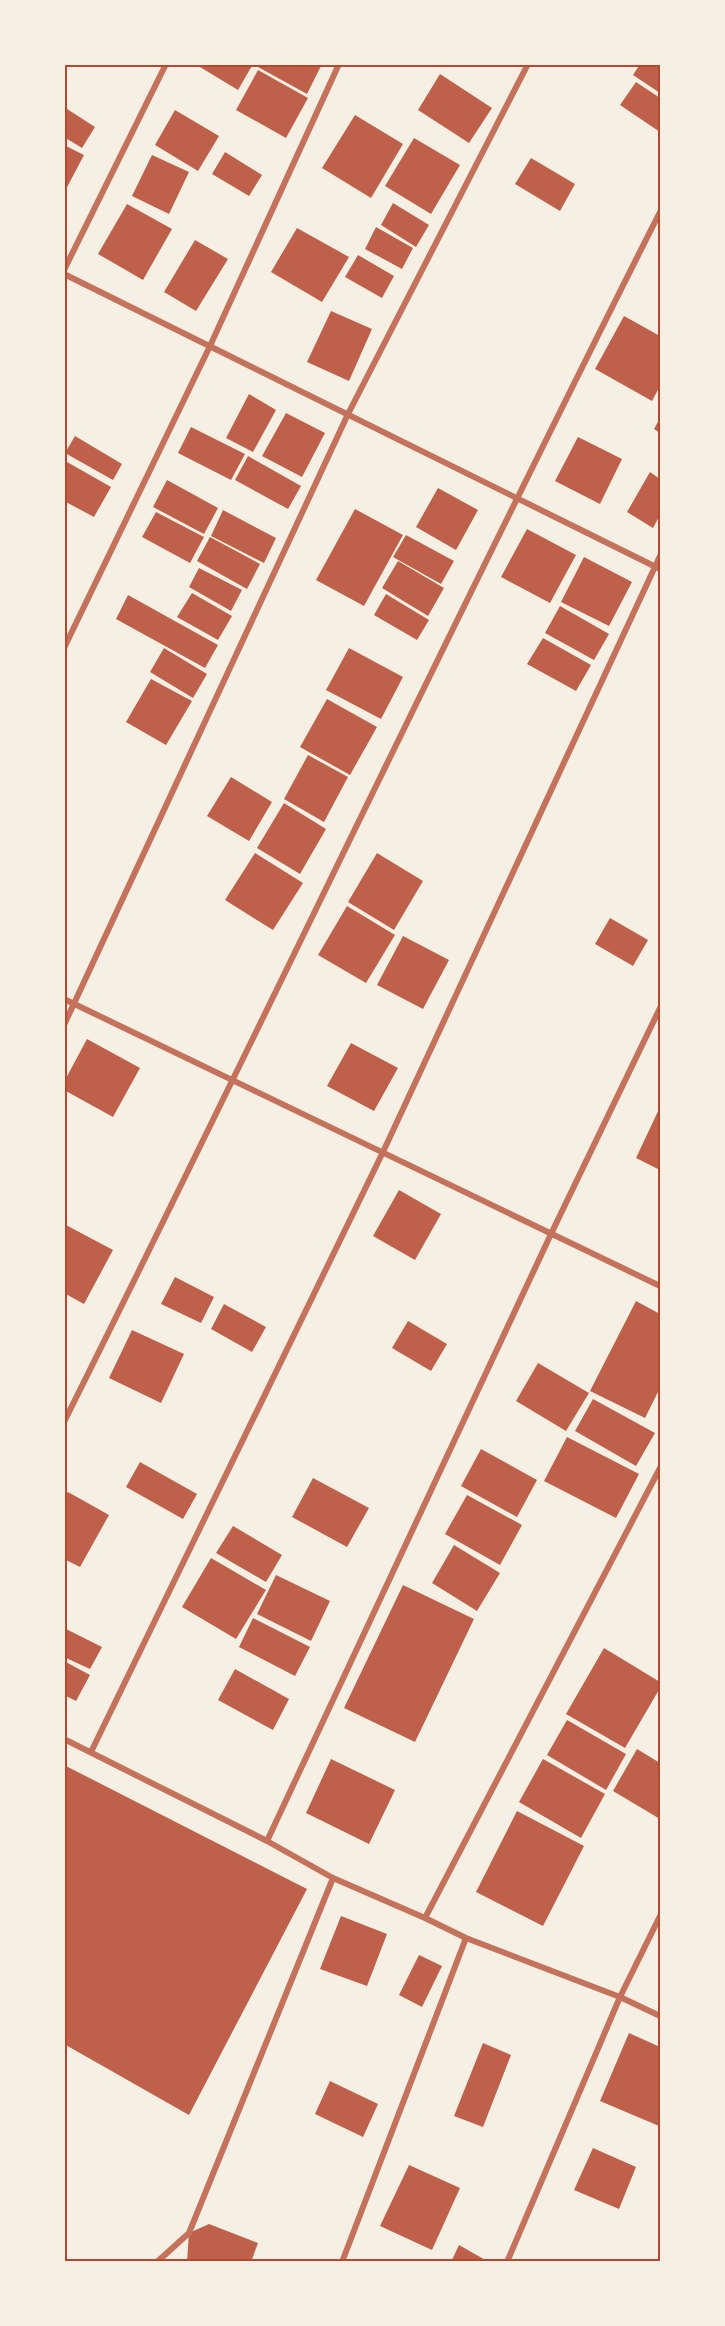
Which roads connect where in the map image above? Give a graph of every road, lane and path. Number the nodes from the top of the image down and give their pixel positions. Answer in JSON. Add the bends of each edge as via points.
{"nodes":[{"id":1,"x":166,"y":64,"type":"edge"},
{"id":2,"x":339,"y":64,"type":"edge"},
{"id":3,"x":528,"y":64,"type":"edge"},
{"id":4,"x":660,"y":212,"type":"edge"},
{"id":5,"x":64,"y":272,"type":"edge"},
{"id":6,"x":210,"y":346,"type":"junction"},
{"id":7,"x":348,"y":414,"type":"junction"},
{"id":8,"x":516,"y":496,"type":"junction"},
{"id":9,"x":660,"y":556,"type":"edge"},
{"id":10,"x":657,"y":567,"type":"edge"},
{"id":11,"x":64,"y":648,"type":"edge"},
{"id":12,"x":64,"y":999,"type":"edge"},
{"id":13,"x":75,"y":1004,"type":"junction"},
{"id":14,"x":660,"y":1008,"type":"edge"},
{"id":15,"x":64,"y":1025,"type":"edge"},
{"id":16,"x":233,"y":1083,"type":"junction"},
{"id":17,"x":383,"y":1152,"type":"junction"},
{"id":18,"x":551,"y":1234,"type":"junction"},
{"id":19,"x":660,"y":1286,"type":"edge"},
{"id":20,"x":64,"y":1422,"type":"edge"},
{"id":21,"x":660,"y":1468,"type":"edge"},
{"id":22,"x":64,"y":1739,"type":"edge"},
{"id":23,"x":91,"y":1752,"type":"junction"},
{"id":24,"x":267,"y":1841,"type":"junction"},
{"id":25,"x":333,"y":1878,"type":"junction"},
{"id":26,"x":660,"y":1916,"type":"edge"},
{"id":27,"x":425,"y":1917,"type":"junction"},
{"id":28,"x":466,"y":1938,"type":"junction"},
{"id":29,"x":620,"y":1997,"type":"junction"},
{"id":30,"x":660,"y":2016,"type":"edge"},
{"id":31,"x":157,"y":2262,"type":"edge"},
{"id":32,"x":342,"y":2262,"type":"edge"},
{"id":33,"x":507,"y":2262,"type":"edge"}],
"edges":[{"from":1,"to":5,"type":"street"},
{"from":2,"to":6,"type":"street"},
{"from":3,"to":7,"type":"street"},
{"from":4,"to":8,"type":"street"},
{"from":5,"to":6,"type":"street"},
{"from":6,"to":7,"type":"street"},
{"from":6,"to":11,"type":"street"},
{"from":7,"to":8,"type":"street"},
{"from":7,"to":13,"type":"street"},
{"from":8,"to":10,"type":"street"},
{"from":8,"to":16,"type":"street"},
{"from":9,"to":10,"type":"street"},
{"from":10,"to":17,"type":"street"},
{"from":12,"to":13,"type":"street"},
{"from":13,"to":15,"type":"street"},
{"from":13,"to":16,"type":"street"},
{"from":14,"to":18,"type":"street"},
{"from":16,"to":17,"type":"street"},
{"from":16,"to":20,"type":"street"},
{"from":17,"to":18,"type":"street"},
{"from":17,"to":23,"type":"street"},
{"from":18,"to":19,"type":"street"},
{"from":18,"to":24,"type":"street"},
{"from":21,"to":27,"type":"street"},
{"from":22,"to":23,"type":"street"},
{"from":23,"to":24,"type":"street"},
{"from":24,"to":25,"type":"street"},
{"from":25,"to":27,"type":"street"},
{"from":25,"to":31,"type":"street","via":[[189,2233]]},
{"from":26,"to":29,"type":"street"},
{"from":27,"to":28,"type":"street"},
{"from":28,"to":29,"type":"street"},
{"from":28,"to":32,"type":"street"},
{"from":29,"to":30,"type":"street"},
{"from":29,"to":33,"type":"street"}]}
